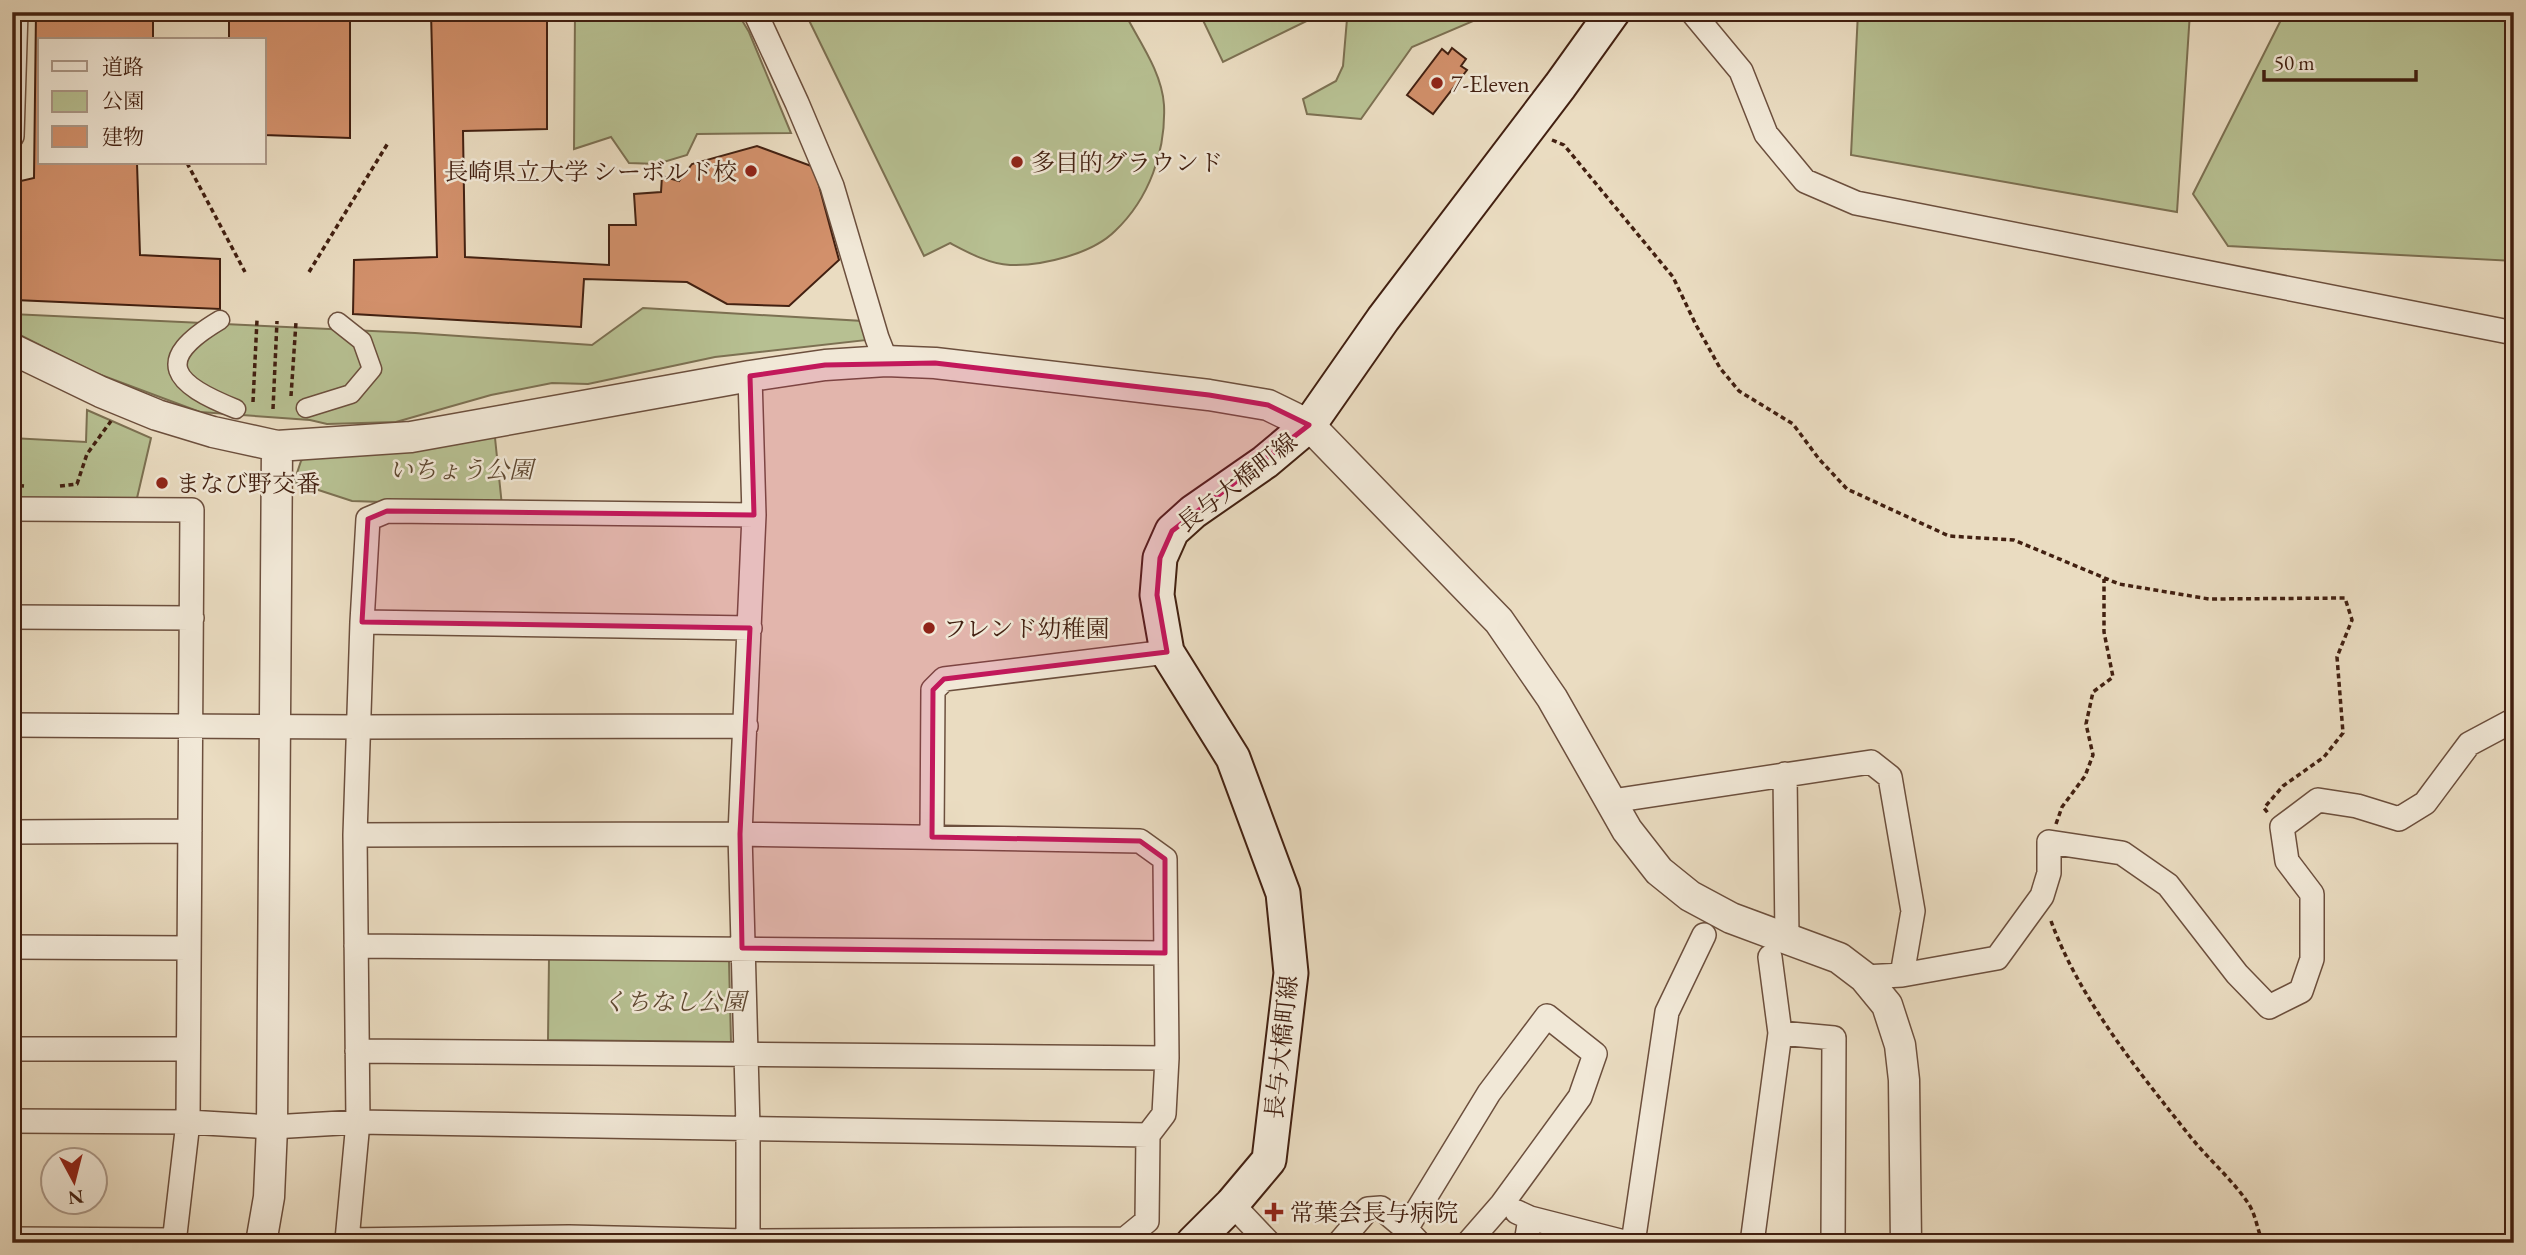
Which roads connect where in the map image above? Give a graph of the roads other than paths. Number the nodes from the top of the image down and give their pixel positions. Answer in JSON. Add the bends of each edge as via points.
{"nodes":[{"id":1,"x":16,"y":12,"type":"edge"},
{"id":2,"x":755,"y":12,"type":"edge"},
{"id":3,"x":1613,"y":12,"type":"edge"},
{"id":4,"x":1692,"y":12,"type":"edge"},
{"id":5,"x":12,"y":136,"type":"edge"},
{"id":6,"x":220,"y":320,"type":"dead end"},
{"id":7,"x":338,"y":322,"type":"dead end"},
{"id":8,"x":2514,"y":333,"type":"edge"},
{"id":9,"x":12,"y":349,"type":"edge"},
{"id":10,"x":886,"y":361,"type":"junction"},
{"id":11,"x":750,"y":376,"type":"junction"},
{"id":12,"x":244,"y":407,"type":"road end"},
{"id":13,"x":306,"y":408,"type":"dead end"},
{"id":14,"x":1309,"y":425,"type":"junction"},
{"id":15,"x":277,"y":446,"type":"junction"},
{"id":16,"x":12,"y":509,"type":"edge"},
{"id":17,"x":754,"y":515,"type":"junction"},
{"id":18,"x":12,"y":617,"type":"edge"},
{"id":19,"x":192,"y":618,"type":"junction"},
{"id":20,"x":362,"y":622,"type":"junction"},
{"id":21,"x":750,"y":628,"type":"junction"},
{"id":22,"x":1167,"y":652,"type":"junction"},
{"id":23,"x":2514,"y":720,"type":"edge"},
{"id":24,"x":12,"y":725,"type":"edge"},
{"id":25,"x":191,"y":725,"type":"junction"},
{"id":26,"x":274,"y":726,"type":"junction"},
{"id":27,"x":746,"y":726,"type":"junction"},
{"id":28,"x":360,"y":727,"type":"junction"},
{"id":29,"x":1784,"y":774,"type":"junction"},
{"id":30,"x":1612,"y":801,"type":"junction"},
{"id":31,"x":190,"y":831,"type":"junction"},
{"id":32,"x":12,"y":832,"type":"edge"},
{"id":33,"x":740,"y":834,"type":"junction"},
{"id":34,"x":355,"y":835,"type":"junction"},
{"id":35,"x":932,"y":837,"type":"junction"},
{"id":36,"x":1704,"y":935,"type":"dead end"},
{"id":37,"x":356,"y":946,"type":"junction"},
{"id":38,"x":12,"y":947,"type":"edge"},
{"id":39,"x":189,"y":948,"type":"junction"},
{"id":40,"x":742,"y":948,"type":"junction"},
{"id":41,"x":1779,"y":948,"type":"junction"},
{"id":42,"x":1165,"y":953,"type":"junction"},
{"id":43,"x":1902,"y":975,"type":"junction"},
{"id":44,"x":1864,"y":977,"type":"junction"},
{"id":45,"x":1780,"y":1033,"type":"junction"},
{"id":46,"x":12,"y":1049,"type":"edge"},
{"id":47,"x":188,"y":1049,"type":"junction"},
{"id":48,"x":357,"y":1051,"type":"junction"},
{"id":49,"x":744,"y":1053,"type":"junction"},
{"id":50,"x":1167,"y":1058,"type":"junction"},
{"id":51,"x":12,"y":1121,"type":"edge"},
{"id":52,"x":188,"y":1122,"type":"junction"},
{"id":53,"x":358,"y":1122,"type":"junction"},
{"id":54,"x":272,"y":1127,"type":"junction"},
{"id":55,"x":748,"y":1127,"type":"junction"},
{"id":56,"x":1148,"y":1135,"type":"junction"},
{"id":57,"x":1232,"y":1204,"type":"junction"},
{"id":58,"x":1502,"y":1204,"type":"junction"},
{"id":59,"x":1530,"y":1218,"type":"junction"},
{"id":60,"x":1413,"y":1236,"type":"edge"},
{"id":61,"x":12,"y":1239,"type":"edge"},
{"id":62,"x":568,"y":1240,"type":"edge"},
{"id":63,"x":175,"y":1241,"type":"edge"},
{"id":64,"x":347,"y":1241,"type":"edge"},
{"id":65,"x":457,"y":1241,"type":"edge"},
{"id":66,"x":1005,"y":1241,"type":"edge"},
{"id":67,"x":748,"y":1242,"type":"edge"},
{"id":68,"x":261,"y":1243,"type":"edge"},
{"id":69,"x":1193,"y":1243,"type":"edge"},
{"id":70,"x":1269,"y":1243,"type":"edge"},
{"id":71,"x":1339,"y":1243,"type":"edge"},
{"id":72,"x":1468,"y":1243,"type":"edge"},
{"id":73,"x":1526,"y":1243,"type":"edge"},
{"id":74,"x":1631,"y":1243,"type":"edge"},
{"id":75,"x":1752,"y":1243,"type":"edge"},
{"id":76,"x":1833,"y":1243,"type":"edge"},
{"id":77,"x":1906,"y":1243,"type":"edge"}],
"edges":[{"from":1,"to":5,"type":"street"},
{"from":2,"to":10,"type":"street","via":[[832,186]]},
{"from":3,"to":14,"type":"main road","name":"長与大橋町線"},
{"from":4,"to":8,"type":"street","via":[[1741,71],[1766,134],[1805,181],[1856,203]]},
{"from":6,"to":12,"type":"street","via":[[196,334],[179,352],[177,365],[184,381],[208,398]]},
{"from":7,"to":13,"type":"street","via":[[362,341],[372,369],[351,394]]},
{"from":9,"to":15,"type":"street","via":[[157,415]]},
{"from":10,"to":11,"type":"street"},
{"from":10,"to":14,"type":"street","via":[[1220,397],[1268,405]]},
{"from":11,"to":15,"type":"street","via":[[411,437]]},
{"from":11,"to":17,"type":"street"},
{"from":14,"to":22,"type":"main road","name":"長与大橋町線","via":[[1172,531],[1160,558],[1157,594]]},
{"from":14,"to":30,"type":"street","via":[[1499,621],[1552,698]]},
{"from":15,"to":26,"type":"street"},
{"from":16,"to":19,"type":"street","via":[[192,510]]},
{"from":17,"to":20,"type":"street","via":[[387,511],[369,519]]},
{"from":17,"to":21,"type":"street"},
{"from":18,"to":19,"type":"street"},
{"from":19,"to":25,"type":"street"},
{"from":20,"to":21,"type":"street"},
{"from":20,"to":28,"type":"street"},
{"from":21,"to":27,"type":"street"},
{"from":22,"to":35,"type":"street","via":[[944,679],[933,690]]},
{"from":22,"to":57,"type":"main road","name":"長与大橋町線","via":[[1233,758],[1283,893],[1291,973],[1269,1160]]},
{"from":23,"to":43,"type":"street","via":[[2469,744],[2425,803],[2399,819],[2318,800],[2282,827],[2287,861],[2312,894],[2312,959],[2301,991],[2269,1007],[2168,886],[2122,853],[2049,842],[2049,873],[2042,896],[1997,958]]},
{"from":24,"to":25,"type":"street"},
{"from":25,"to":26,"type":"street"},
{"from":25,"to":31,"type":"street"},
{"from":26,"to":28,"type":"street"},
{"from":26,"to":54,"type":"street"},
{"from":27,"to":28,"type":"street"},
{"from":27,"to":33,"type":"street"},
{"from":28,"to":34,"type":"street"},
{"from":29,"to":30,"type":"street"},
{"from":29,"to":41,"type":"street"},
{"from":29,"to":43,"type":"street","via":[[1871,762],[1890,778],[1913,911]]},
{"from":30,"to":41,"type":"street","via":[[1627,830],[1659,871],[1689,896]]},
{"from":31,"to":32,"type":"street"},
{"from":31,"to":39,"type":"street"},
{"from":33,"to":34,"type":"street"},
{"from":33,"to":35,"type":"street"},
{"from":33,"to":40,"type":"street"},
{"from":34,"to":37,"type":"street"},
{"from":35,"to":42,"type":"street","via":[[1140,841],[1165,859]]},
{"from":36,"to":74,"type":"street","via":[[1667,1012]]},
{"from":37,"to":40,"type":"street"},
{"from":37,"to":48,"type":"street"},
{"from":38,"to":39,"type":"street"},
{"from":39,"to":47,"type":"street"},
{"from":40,"to":42,"type":"street"},
{"from":40,"to":49,"type":"street"},
{"from":41,"to":44,"type":"street","via":[[1839,958]]},
{"from":41,"to":45,"type":"street"},
{"from":42,"to":50,"type":"street"},
{"from":43,"to":44,"type":"street"},
{"from":44,"to":77,"type":"street","via":[[1887,1005],[1900,1045]]},
{"from":45,"to":75,"type":"street"},
{"from":45,"to":76,"type":"street","via":[[1834,1038]]},
{"from":46,"to":47,"type":"street"},
{"from":47,"to":52,"type":"street"},
{"from":48,"to":49,"type":"street"},
{"from":48,"to":53,"type":"street"},
{"from":49,"to":50,"type":"street"},
{"from":49,"to":55,"type":"street"},
{"from":50,"to":56,"type":"street","via":[[1164,1114]]},
{"from":51,"to":52,"type":"street"},
{"from":52,"to":54,"type":"street"},
{"from":52,"to":63,"type":"street"},
{"from":53,"to":54,"type":"street"},
{"from":53,"to":55,"type":"street"},
{"from":53,"to":64,"type":"street"},
{"from":54,"to":68,"type":"street","via":[[269,1197]]},
{"from":55,"to":56,"type":"street"},
{"from":55,"to":67,"type":"street"},
{"from":56,"to":66,"type":"street","via":[[1147,1221],[1125,1239]]},
{"from":57,"to":69,"type":"main road","name":"長与大橋町線"},
{"from":57,"to":70,"type":"street"},
{"from":58,"to":59,"type":"street"},
{"from":58,"to":60,"type":"street","via":[[1580,1097],[1595,1054],[1547,1016],[1489,1094]]},
{"from":58,"to":72,"type":"street"},
{"from":59,"to":73,"type":"street"},
{"from":59,"to":74,"type":"street"},
{"from":60,"to":71,"type":"street","via":[[1381,1208],[1368,1209]]},
{"from":61,"to":63,"type":"street"},
{"from":62,"to":65,"type":"street"},
{"from":62,"to":67,"type":"street"},
{"from":64,"to":65,"type":"street"},
{"from":66,"to":67,"type":"street"}]}
